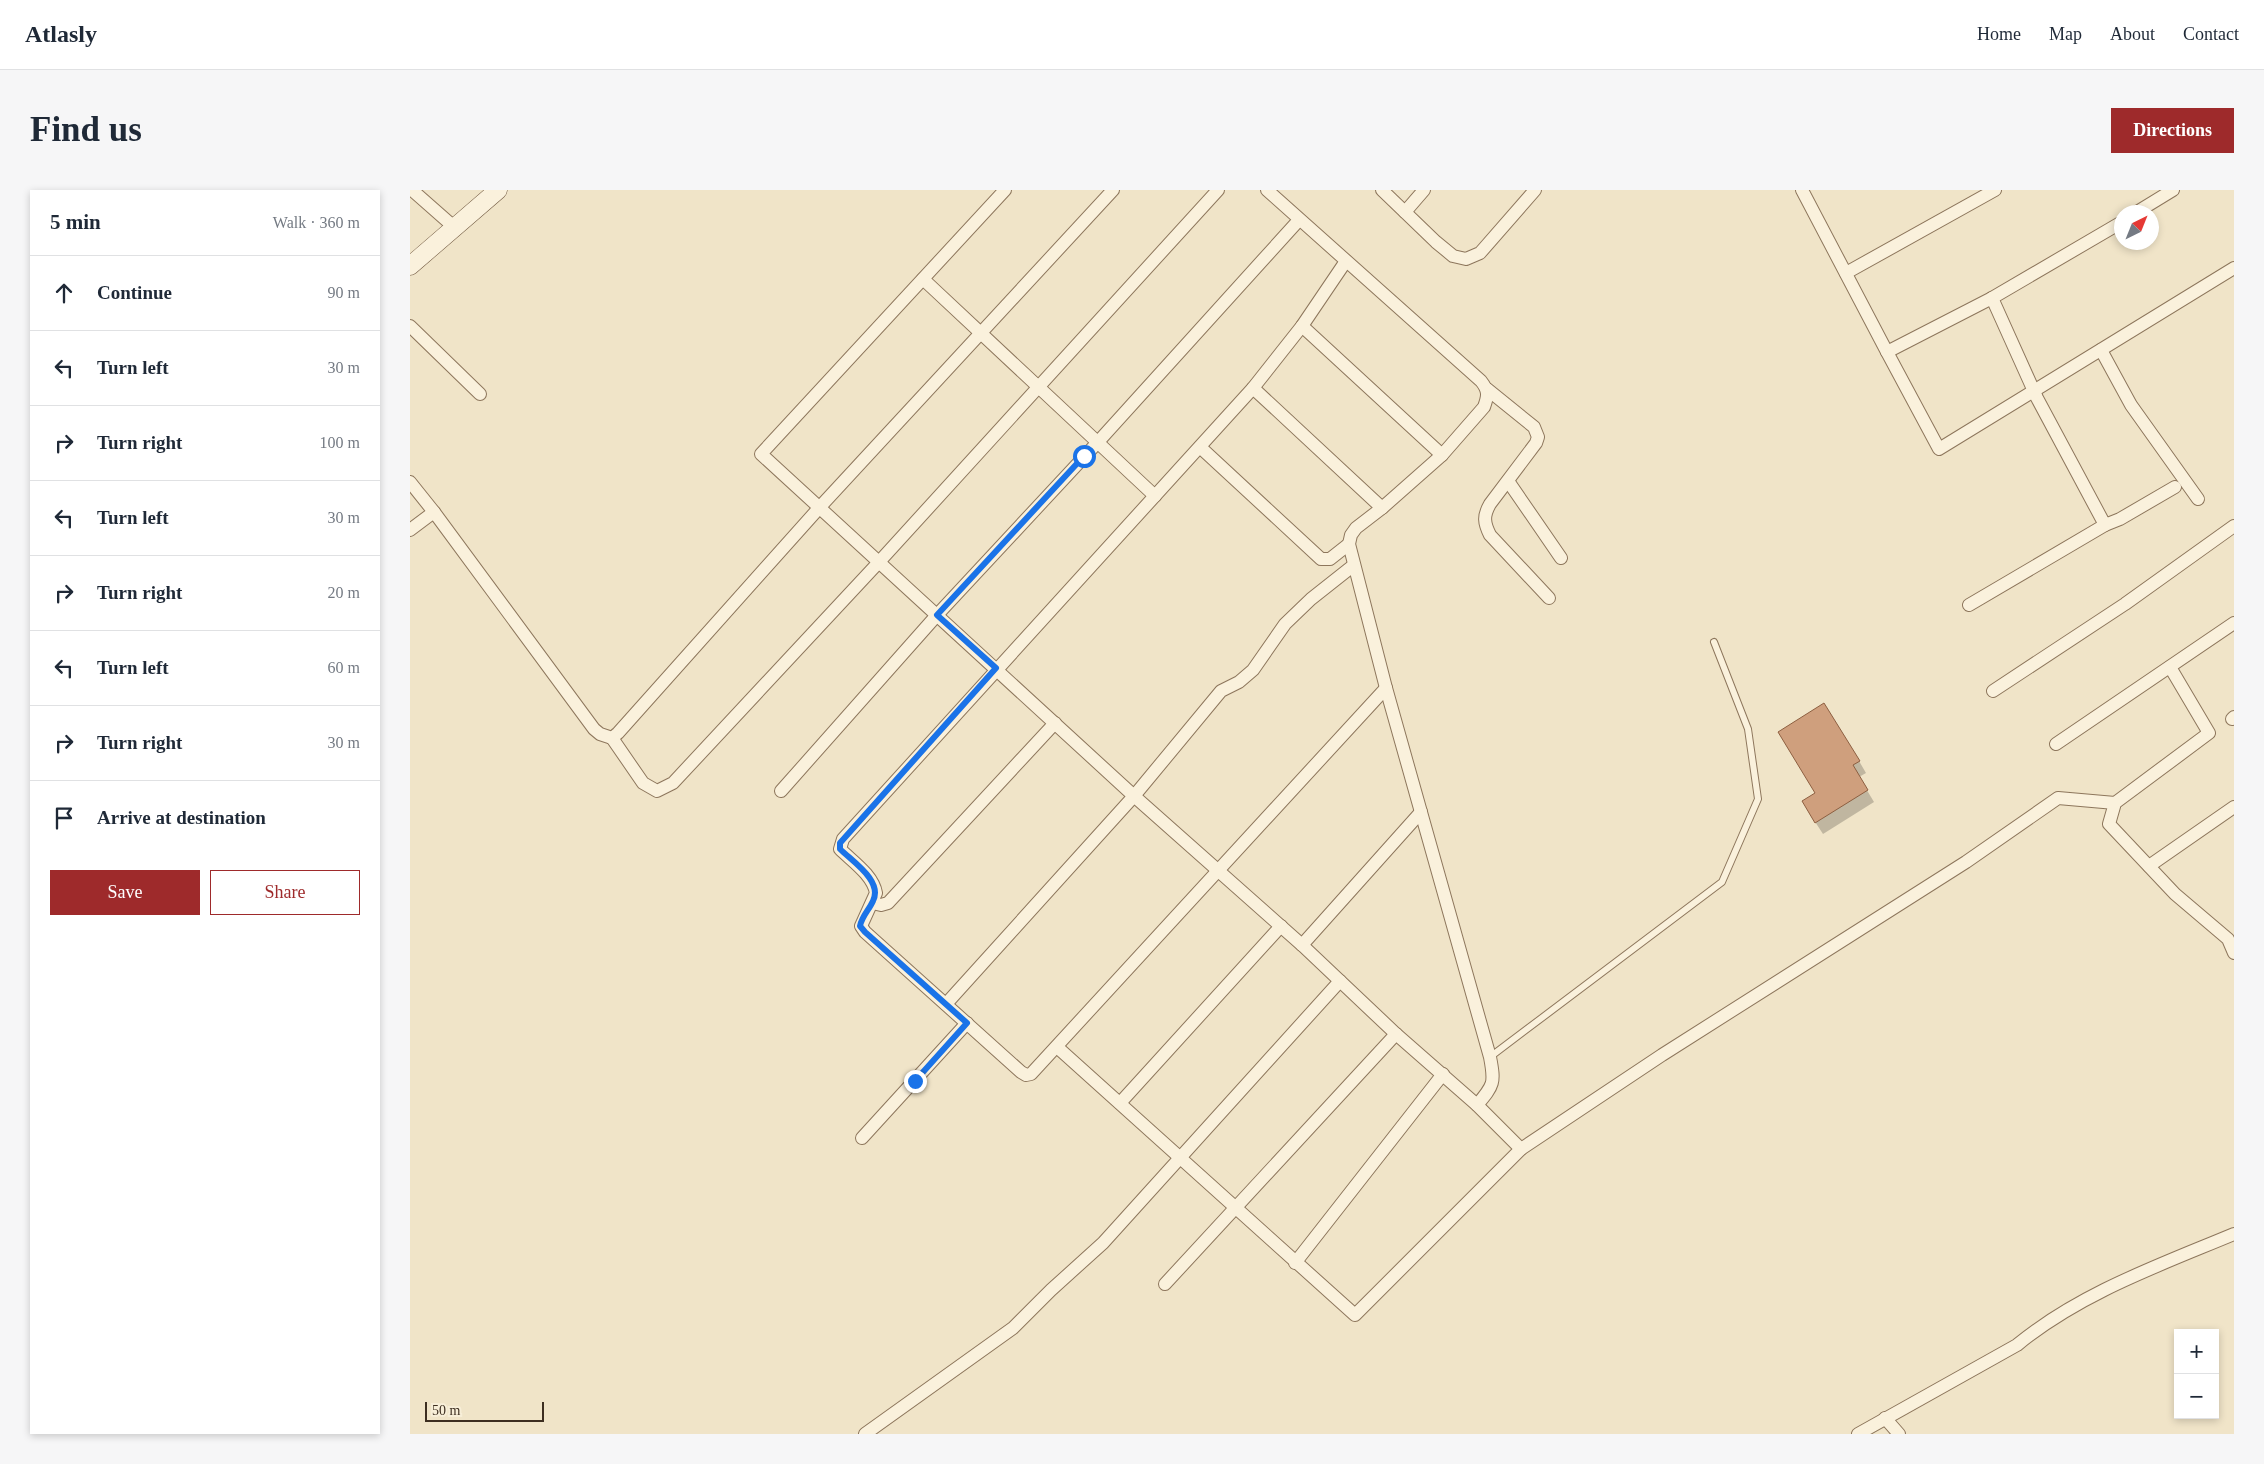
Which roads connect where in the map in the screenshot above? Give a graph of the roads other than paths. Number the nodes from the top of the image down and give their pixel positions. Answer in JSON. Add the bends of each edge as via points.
{"nodes":[{"id":1,"x":412,"y":190,"type":"edge"},
{"id":2,"x":498,"y":190,"type":"edge"},
{"id":3,"x":1005,"y":190,"type":"edge"},
{"id":4,"x":1113,"y":190,"type":"edge"},
{"id":5,"x":1218,"y":190,"type":"edge"},
{"id":6,"x":1267,"y":190,"type":"edge"},
{"id":7,"x":1382,"y":190,"type":"edge"},
{"id":8,"x":1424,"y":190,"type":"edge"},
{"id":9,"x":1535,"y":190,"type":"edge"},
{"id":10,"x":1802,"y":190,"type":"edge"},
{"id":11,"x":1995,"y":190,"type":"edge"},
{"id":12,"x":2166,"y":192,"type":"edge"},
{"id":13,"x":2147,"y":205,"type":"edge"},
{"id":14,"x":1405,"y":212,"type":"junction"},
{"id":15,"x":1299,"y":220,"type":"junction"},
{"id":16,"x":2114,"y":227,"type":"edge"},
{"id":17,"x":454,"y":228,"type":"junction"},
{"id":18,"x":1346,"y":261,"type":"junction"},
{"id":19,"x":410,"y":266,"type":"edge"},
{"id":20,"x":2234,"y":268,"type":"edge"},
{"id":21,"x":1846,"y":273,"type":"junction"},
{"id":22,"x":923,"y":279,"type":"junction"},
{"id":23,"x":1992,"y":298,"type":"junction"},
{"id":24,"x":410,"y":326,"type":"edge"},
{"id":25,"x":1302,"y":326,"type":"junction"},
{"id":26,"x":981,"y":333,"type":"junction"},
{"id":27,"x":2101,"y":350,"type":"junction"},
{"id":28,"x":1887,"y":352,"type":"junction"},
{"id":29,"x":1039,"y":386,"type":"junction"},
{"id":30,"x":1253,"y":388,"type":"junction"},
{"id":31,"x":1487,"y":389,"type":"junction"},
{"id":32,"x":2034,"y":392,"type":"junction"},
{"id":33,"x":480,"y":394,"type":"dead end"},
{"id":34,"x":1098,"y":442,"type":"junction"},
{"id":35,"x":1200,"y":447,"type":"junction"},
{"id":36,"x":1442,"y":455,"type":"junction"},
{"id":37,"x":1508,"y":481,"type":"junction"},
{"id":38,"x":410,"y":482,"type":"edge"},
{"id":39,"x":2175,"y":487,"type":"dead end"},
{"id":40,"x":1155,"y":496,"type":"junction"},
{"id":41,"x":2198,"y":499,"type":"dead end"},
{"id":42,"x":819,"y":508,"type":"junction"},
{"id":43,"x":1382,"y":508,"type":"junction"},
{"id":44,"x":434,"y":512,"type":"junction"},
{"id":45,"x":2105,"y":525,"type":"junction"},
{"id":46,"x":2234,"y":526,"type":"edge"},
{"id":47,"x":410,"y":530,"type":"edge"},
{"id":48,"x":1349,"y":544,"type":"junction"},
{"id":49,"x":1561,"y":558,"type":"dead end"},
{"id":50,"x":879,"y":562,"type":"junction"},
{"id":51,"x":1354,"y":565,"type":"junction"},
{"id":52,"x":1549,"y":598,"type":"dead end"},
{"id":53,"x":1969,"y":605,"type":"dead end"},
{"id":54,"x":937,"y":615,"type":"junction"},
{"id":55,"x":2234,"y":623,"type":"edge"},
{"id":56,"x":1714,"y":642,"type":"dead end"},
{"id":57,"x":2170,"y":667,"type":"junction"},
{"id":58,"x":996,"y":668,"type":"junction"},
{"id":59,"x":1386,"y":688,"type":"junction"},
{"id":60,"x":1994,"y":691,"type":"dead end"},
{"id":61,"x":1055,"y":723,"type":"junction"},
{"id":62,"x":612,"y":738,"type":"junction"},
{"id":63,"x":2056,"y":744,"type":"dead end"},
{"id":64,"x":782,"y":791,"type":"dead end"},
{"id":65,"x":1134,"y":796,"type":"junction"},
{"id":66,"x":2115,"y":803,"type":"junction"},
{"id":67,"x":2234,"y":807,"type":"edge"},
{"id":68,"x":1421,"y":812,"type":"junction"},
{"id":69,"x":2149,"y":866,"type":"junction"},
{"id":70,"x":1220,"y":871,"type":"junction"},
{"id":71,"x":872,"y":904,"type":"junction"},
{"id":72,"x":1281,"y":926,"type":"junction"},
{"id":73,"x":2231,"y":938,"type":"edge"},
{"id":74,"x":1302,"y":945,"type":"junction"},
{"id":75,"x":2234,"y":953,"type":"edge"},
{"id":76,"x":1340,"y":981,"type":"junction"},
{"id":77,"x":946,"y":1004,"type":"junction"},
{"id":78,"x":967,"y":1023,"type":"junction"},
{"id":79,"x":1396,"y":1034,"type":"junction"},
{"id":80,"x":1056,"y":1047,"type":"junction"},
{"id":81,"x":1490,"y":1057,"type":"junction"},
{"id":82,"x":1443,"y":1074,"type":"junction"},
{"id":83,"x":1120,"y":1103,"type":"junction"},
{"id":84,"x":1477,"y":1105,"type":"junction"},
{"id":85,"x":862,"y":1138,"type":"dead end"},
{"id":86,"x":1520,"y":1149,"type":"junction"},
{"id":87,"x":1179,"y":1157,"type":"junction"},
{"id":88,"x":1235,"y":1208,"type":"junction"},
{"id":89,"x":2234,"y":1234,"type":"edge"},
{"id":90,"x":1296,"y":1263,"type":"junction"},
{"id":91,"x":1165,"y":1284,"type":"dead end"},
{"id":92,"x":1885,"y":1418,"type":"junction"},
{"id":93,"x":865,"y":1434,"type":"edge"},
{"id":94,"x":1858,"y":1434,"type":"edge"},
{"id":95,"x":1899,"y":1434,"type":"edge"}],
"edges":[{"from":1,"to":17,"type":"street"},
{"from":2,"to":17,"type":"street"},
{"from":3,"to":22,"type":"street"},
{"from":4,"to":26,"type":"street"},
{"from":5,"to":29,"type":"street"},
{"from":6,"to":15,"type":"street"},
{"from":7,"to":14,"type":"street"},
{"from":8,"to":14,"type":"street"},
{"from":9,"to":14,"type":"street","via":[[1480,253],[1466,259],[1453,256]]},
{"from":10,"to":21,"type":"street"},
{"from":11,"to":21,"type":"street"},
{"from":12,"to":13,"type":"street"},
{"from":15,"to":18,"type":"street"},
{"from":15,"to":34,"type":"street"},
{"from":16,"to":23,"type":"street"},
{"from":17,"to":19,"type":"street"},
{"from":18,"to":25,"type":"street"},
{"from":18,"to":31,"type":"street"},
{"from":20,"to":27,"type":"street"},
{"from":21,"to":28,"type":"street"},
{"from":22,"to":26,"type":"street"},
{"from":22,"to":42,"type":"street","via":[[761,454]]},
{"from":23,"to":28,"type":"street"},
{"from":23,"to":32,"type":"street"},
{"from":24,"to":33,"type":"street"},
{"from":25,"to":30,"type":"street"},
{"from":25,"to":36,"type":"street"},
{"from":26,"to":29,"type":"street"},
{"from":26,"to":42,"type":"street"},
{"from":27,"to":32,"type":"street"},
{"from":27,"to":41,"type":"street","via":[[2131,405]]},
{"from":28,"to":32,"type":"street","via":[[1939,449]]},
{"from":29,"to":34,"type":"street"},
{"from":29,"to":50,"type":"street"},
{"from":30,"to":35,"type":"street"},
{"from":30,"to":43,"type":"street"},
{"from":31,"to":36,"type":"street","via":[[1484,407]]},
{"from":31,"to":37,"type":"street","via":[[1538,433],[1536,443]]},
{"from":32,"to":45,"type":"street"},
{"from":34,"to":40,"type":"street"},
{"from":34,"to":54,"type":"street"},
{"from":35,"to":40,"type":"street"},
{"from":35,"to":48,"type":"street","via":[[1321,559],[1330,559]]},
{"from":36,"to":43,"type":"street"},
{"from":37,"to":49,"type":"street"},
{"from":37,"to":52,"type":"street","via":[[1484,515],[1486,526],[1490,535]]},
{"from":38,"to":44,"type":"street"},
{"from":39,"to":45,"type":"street"},
{"from":40,"to":58,"type":"street"},
{"from":42,"to":50,"type":"street"},
{"from":42,"to":62,"type":"street"},
{"from":43,"to":48,"type":"street","via":[[1356,528]]},
{"from":44,"to":47,"type":"street"},
{"from":44,"to":62,"type":"street","via":[[594,729]]},
{"from":45,"to":53,"type":"street"},
{"from":46,"to":60,"type":"street","via":[[2125,604]]},
{"from":48,"to":51,"type":"street"},
{"from":50,"to":54,"type":"street"},
{"from":50,"to":62,"type":"street","via":[[673,783],[657,791],[643,783]]},
{"from":51,"to":59,"type":"street"},
{"from":51,"to":65,"type":"street","via":[[1285,624],[1253,670],[1239,682],[1221,690]]},
{"from":54,"to":58,"type":"street"},
{"from":54,"to":64,"type":"street"},
{"from":55,"to":57,"type":"street"},
{"from":56,"to":81,"type":"lane","via":[[1748,729],[1758,799],[1722,882]]},
{"from":57,"to":63,"type":"street"},
{"from":57,"to":66,"type":"street","via":[[2209,733]]},
{"from":58,"to":61,"type":"street"},
{"from":58,"to":71,"type":"street","via":[[840,843],[840,849],[872,881],[876,893]]},
{"from":59,"to":68,"type":"street"},
{"from":59,"to":70,"type":"street"},
{"from":61,"to":65,"type":"street"},
{"from":61,"to":71,"type":"street","via":[[888,903]]},
{"from":65,"to":70,"type":"street"},
{"from":65,"to":77,"type":"street"},
{"from":66,"to":69,"type":"street","via":[[2110,824]]},
{"from":66,"to":86,"type":"street","via":[[2058,798],[1966,862]]},
{"from":67,"to":69,"type":"street"},
{"from":68,"to":74,"type":"street"},
{"from":68,"to":81,"type":"street"},
{"from":69,"to":73,"type":"street","via":[[2175,894]]},
{"from":70,"to":72,"type":"street"},
{"from":70,"to":80,"type":"street"},
{"from":71,"to":77,"type":"street","via":[[860,926]]},
{"from":72,"to":74,"type":"street"},
{"from":72,"to":83,"type":"street"},
{"from":73,"to":75,"type":"street"},
{"from":74,"to":76,"type":"street"},
{"from":76,"to":79,"type":"street"},
{"from":76,"to":87,"type":"street"},
{"from":77,"to":78,"type":"street"},
{"from":78,"to":80,"type":"street","via":[[1026,1075],[1031,1074]]},
{"from":78,"to":85,"type":"street"},
{"from":79,"to":82,"type":"street"},
{"from":79,"to":88,"type":"street"},
{"from":80,"to":83,"type":"street"},
{"from":81,"to":84,"type":"street","via":[[1494,1080],[1491,1089]]},
{"from":82,"to":84,"type":"street"},
{"from":82,"to":90,"type":"street"},
{"from":83,"to":87,"type":"street"},
{"from":84,"to":86,"type":"street"},
{"from":86,"to":90,"type":"street","via":[[1355,1315]]},
{"from":87,"to":88,"type":"street"},
{"from":87,"to":93,"type":"street","via":[[1103,1243],[1013,1328]]},
{"from":88,"to":90,"type":"street"},
{"from":88,"to":91,"type":"street"},
{"from":89,"to":92,"type":"street","via":[[2110,1287],[2034,1331],[2017,1345]]},
{"from":92,"to":94,"type":"street"},
{"from":92,"to":95,"type":"street"}]}
